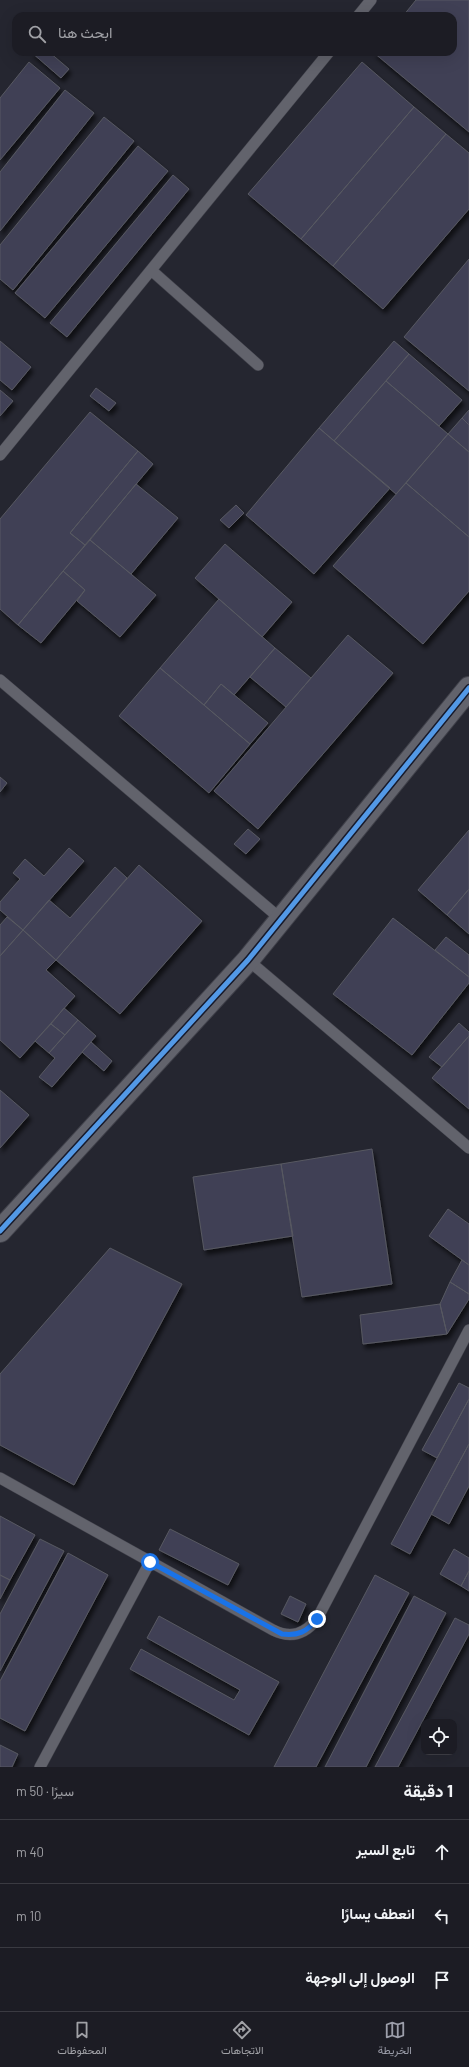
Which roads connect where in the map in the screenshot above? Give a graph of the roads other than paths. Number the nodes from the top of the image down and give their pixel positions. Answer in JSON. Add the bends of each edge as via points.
{"nodes":[{"id":1,"x":371,"y":0,"type":"edge"},
{"id":2,"x":361,"y":12,"type":"edge"},
{"id":3,"x":326,"y":56,"type":"edge"},
{"id":4,"x":151,"y":270,"type":"junction"},
{"id":5,"x":258,"y":365,"type":"dead end"},
{"id":6,"x":0,"y":455,"type":"edge"},
{"id":7,"x":0,"y":680,"type":"edge"},
{"id":8,"x":469,"y":688,"type":"edge"},
{"id":9,"x":282,"y":920,"type":"junction"},
{"id":10,"x":248,"y":960,"type":"junction"},
{"id":11,"x":469,"y":1148,"type":"edge"},
{"id":12,"x":0,"y":1231,"type":"edge"},
{"id":13,"x":469,"y":1330,"type":"edge"},
{"id":14,"x":0,"y":1478,"type":"edge"},
{"id":15,"x":150,"y":1562,"type":"junction"},
{"id":16,"x":40,"y":1767,"type":"edge"}],
"edges":[{"from":1,"to":2,"type":"lane"},
{"from":3,"to":4,"type":"lane"},
{"from":4,"to":5,"type":"lane"},
{"from":4,"to":6,"type":"lane"},
{"from":7,"to":9,"type":"lane"},
{"from":8,"to":9,"type":"street"},
{"from":9,"to":10,"type":"street"},
{"from":10,"to":11,"type":"lane"},
{"from":10,"to":12,"type":"street"},
{"from":13,"to":15,"type":"lane","via":[[311,1627],[302,1633],[282,1634]]},
{"from":14,"to":15,"type":"lane"},
{"from":15,"to":16,"type":"lane"}]}
